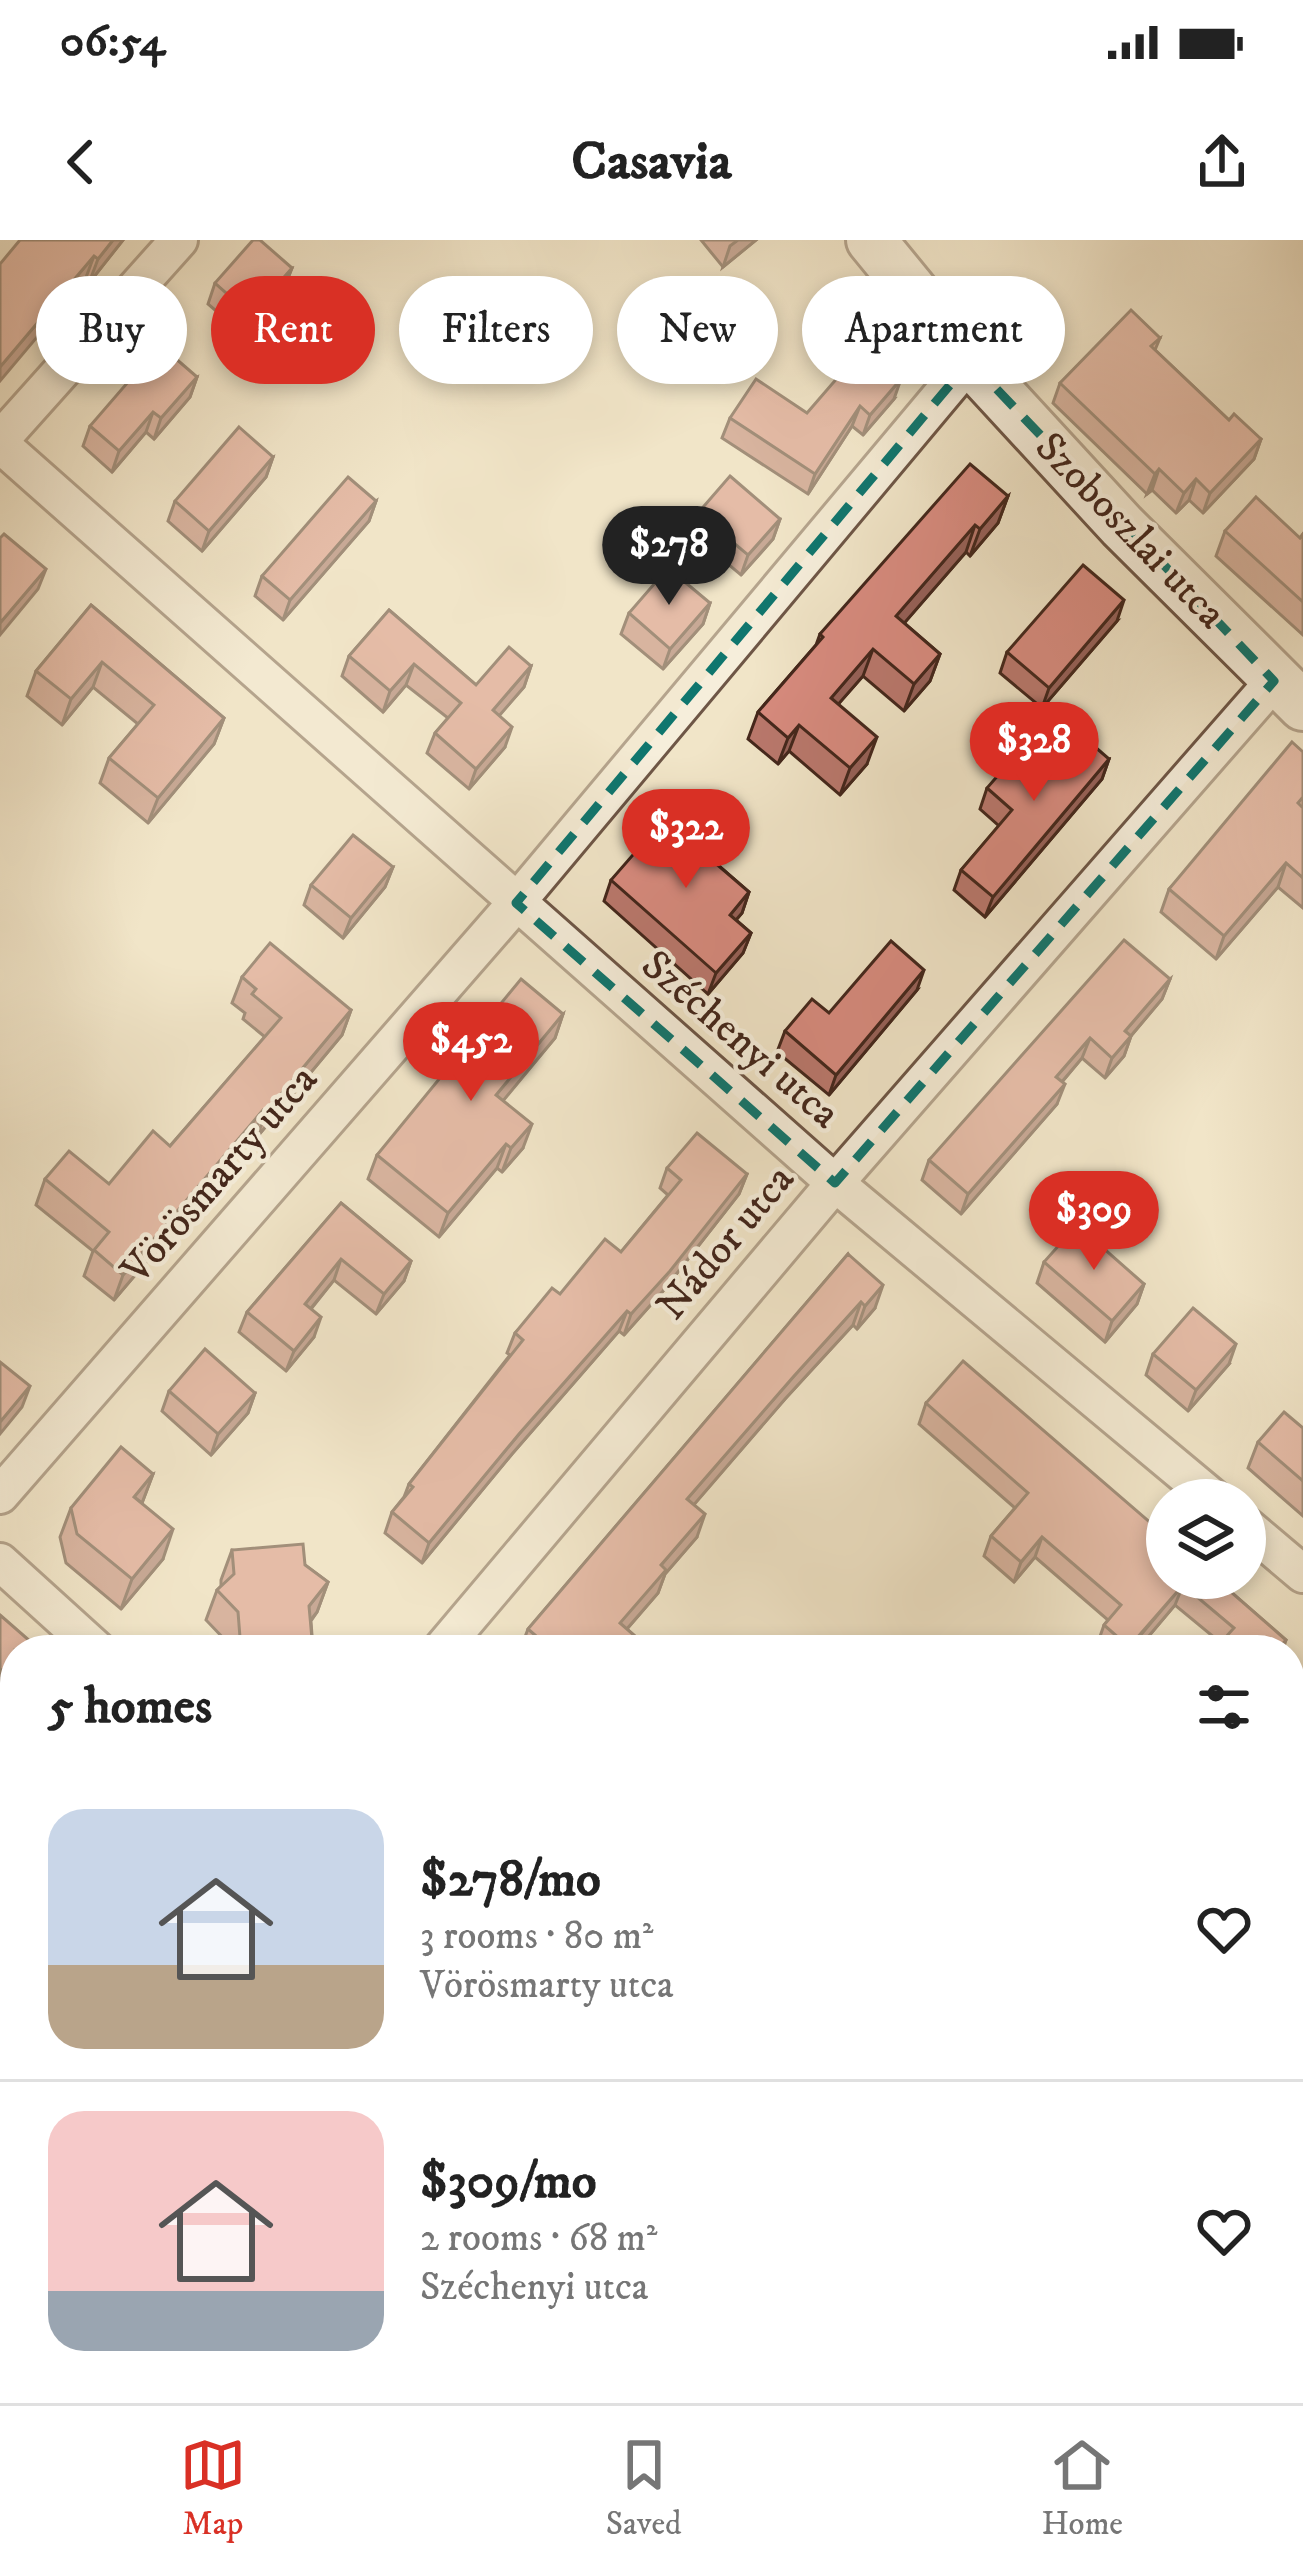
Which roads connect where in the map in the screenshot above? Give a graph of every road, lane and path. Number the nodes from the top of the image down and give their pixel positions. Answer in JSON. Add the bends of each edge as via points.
{"nodes":[{"id":1,"x":179,"y":240,"type":"edge"},
{"id":2,"x":871,"y":240,"type":"edge"},
{"id":3,"x":900,"y":276,"type":"edge"},
{"id":4,"x":952,"y":384,"type":"edge"},
{"id":5,"x":991,"y":384,"type":"edge"},
{"id":6,"x":0,"y":442,"type":"edge"},
{"id":7,"x":1288,"y":694,"type":"edge"},
{"id":8,"x":516,"y":903,"type":"junction"},
{"id":9,"x":835,"y":1183,"type":"junction"},
{"id":10,"x":1190,"y":1479,"type":"edge"},
{"id":11,"x":0,"y":1496,"type":"edge"},
{"id":12,"x":1266,"y":1543,"type":"edge"},
{"id":13,"x":0,"y":1562,"type":"edge"},
{"id":14,"x":1303,"y":1574,"type":"edge"},
{"id":15,"x":80,"y":1635,"type":"edge"},
{"id":16,"x":454,"y":1635,"type":"edge"}],
"edges":[{"from":1,"to":6,"type":"street"},
{"from":2,"to":3,"type":"street","name":"Szoboszlai utca"},
{"from":4,"to":8,"type":"street","name":"Vörösmarty utca"},
{"from":5,"to":7,"type":"street","name":"Szoboszlai utca"},
{"from":6,"to":8,"type":"street","name":"Széchenyi utca"},
{"from":7,"to":9,"type":"street","name":"Nádor utca"},
{"from":8,"to":9,"type":"street","name":"Széchenyi utca"},
{"from":8,"to":11,"type":"street","name":"Vörösmarty utca"},
{"from":9,"to":10,"type":"street","name":"Széchenyi utca"},
{"from":9,"to":16,"type":"street","name":"Nádor utca"},
{"from":12,"to":14,"type":"street"},
{"from":13,"to":15,"type":"street"}]}
